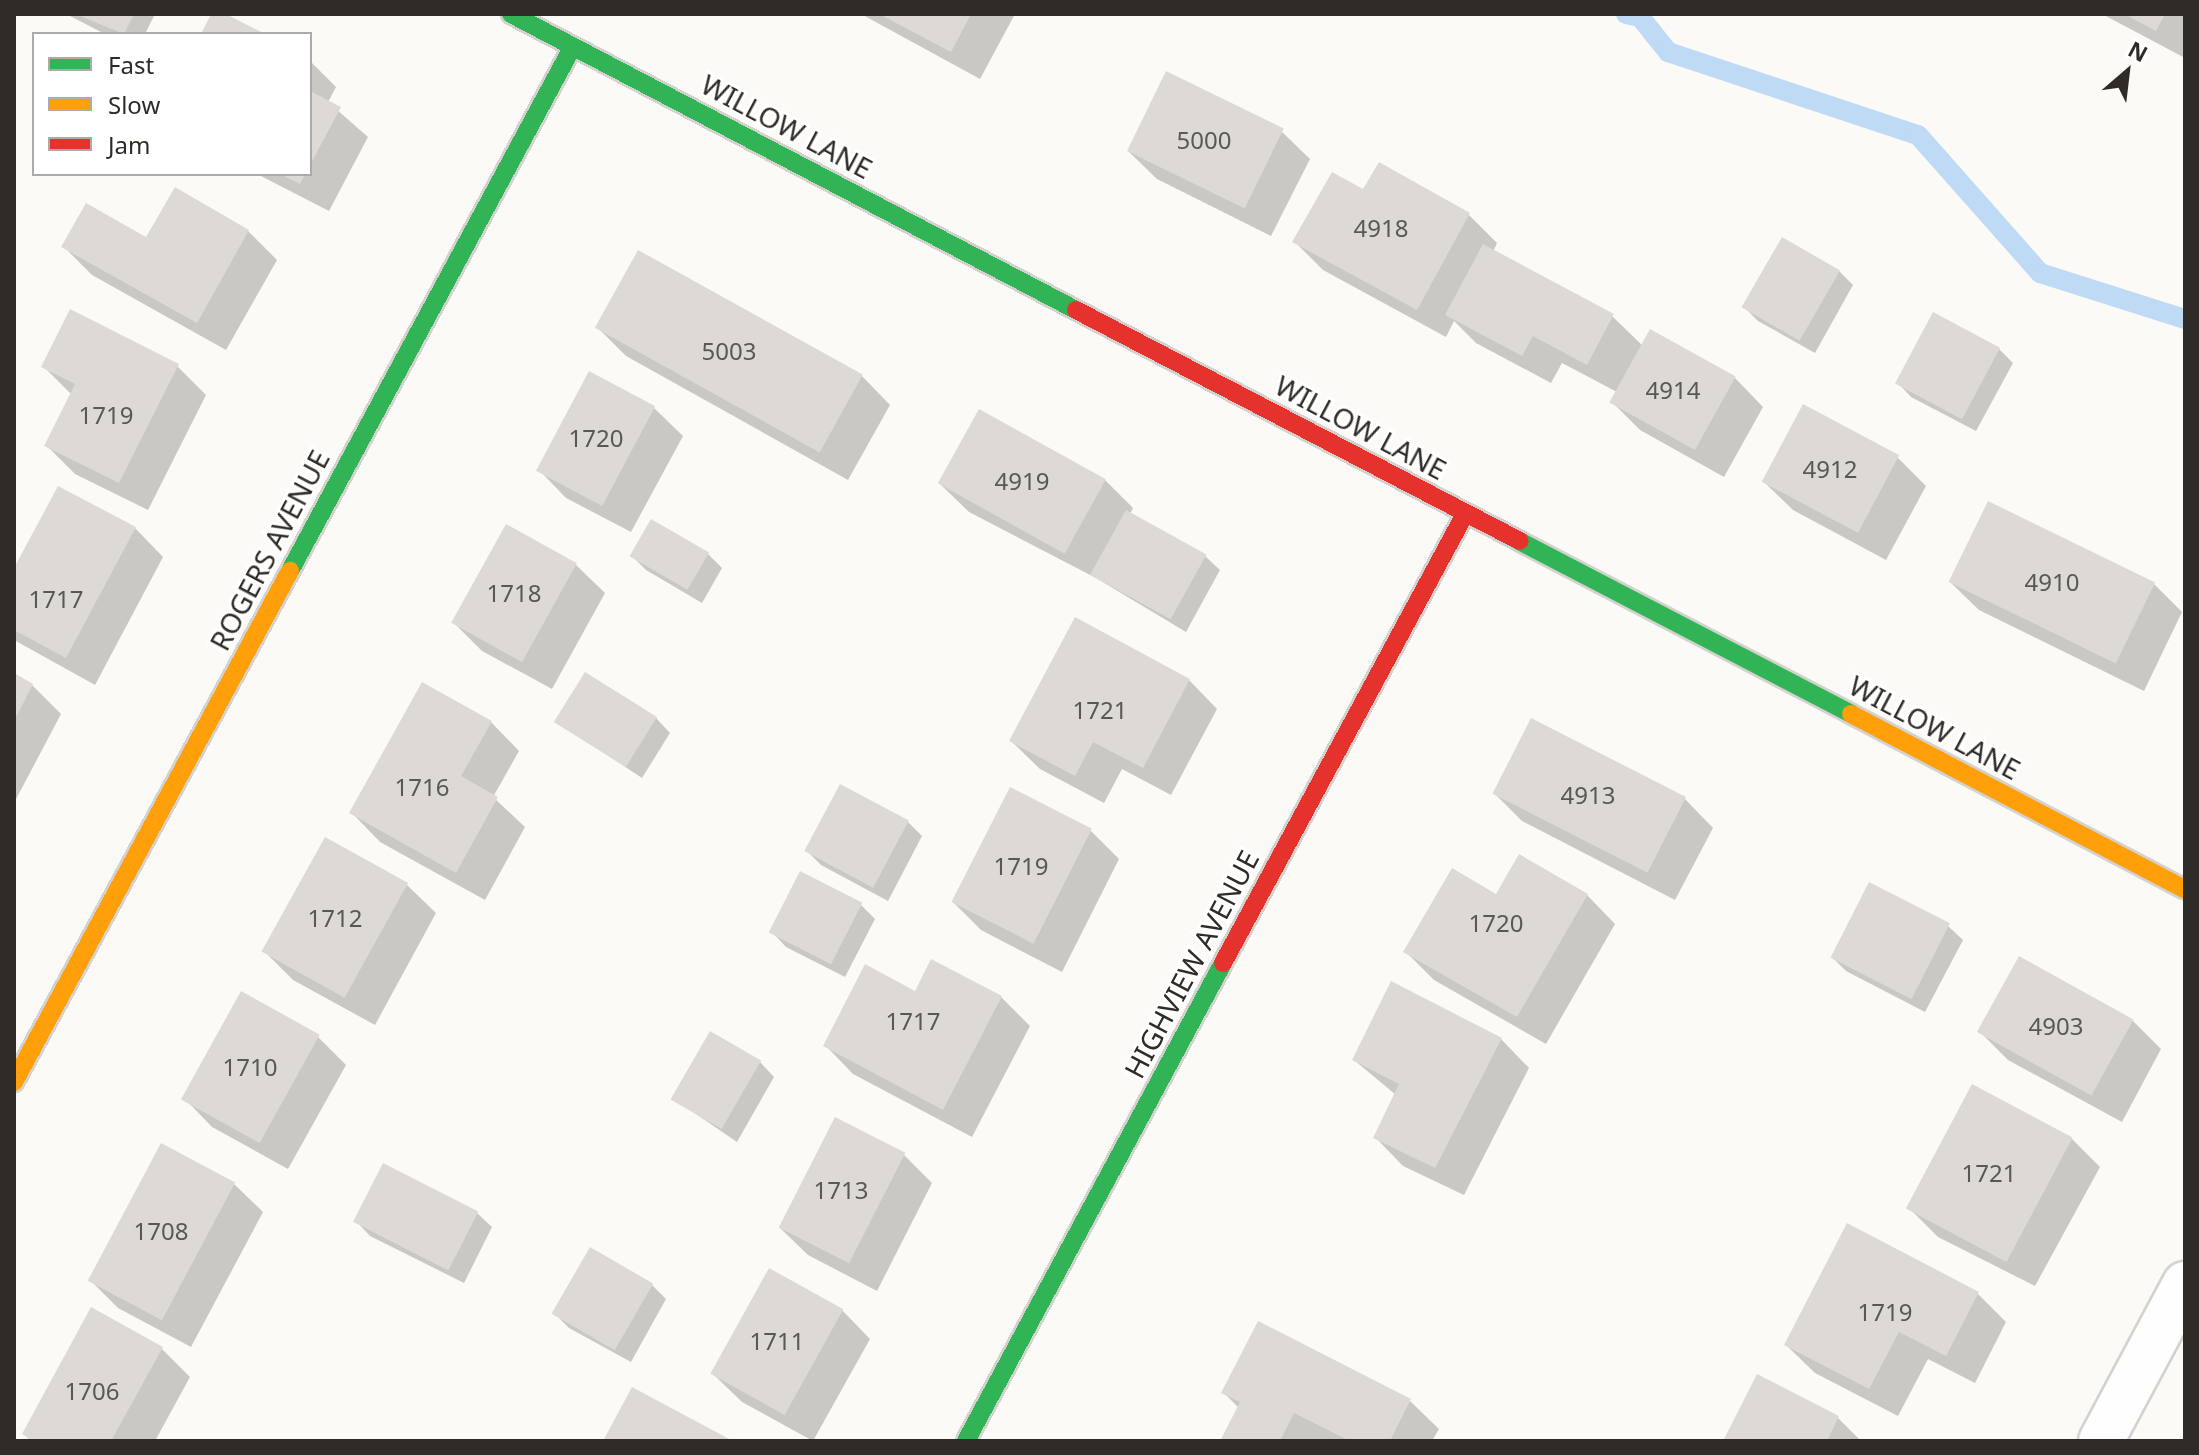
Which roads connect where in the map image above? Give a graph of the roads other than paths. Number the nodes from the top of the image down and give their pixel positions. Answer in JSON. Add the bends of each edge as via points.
{"nodes":[{"id":1,"x":511,"y":14,"type":"edge"},
{"id":2,"x":573,"y":46,"type":"junction"},
{"id":3,"x":1465,"y":514,"type":"junction"},
{"id":4,"x":2185,"y":889,"type":"edge"},
{"id":5,"x":14,"y":1082,"type":"edge"},
{"id":6,"x":2185,"y":1284,"type":"edge"},
{"id":7,"x":966,"y":1441,"type":"edge"},
{"id":8,"x":2101,"y":1441,"type":"edge"}],
"edges":[{"from":1,"to":2,"type":"street","name":"WILLOW LANE"},
{"from":2,"to":3,"type":"street","name":"WILLOW LANE"},
{"from":2,"to":5,"type":"street","name":"ROGERS AVENUE"},
{"from":3,"to":4,"type":"street","name":"WILLOW LANE"},
{"from":3,"to":7,"type":"street","name":"HIGHVIEW AVENUE"},
{"from":6,"to":8,"type":"street"}]}
